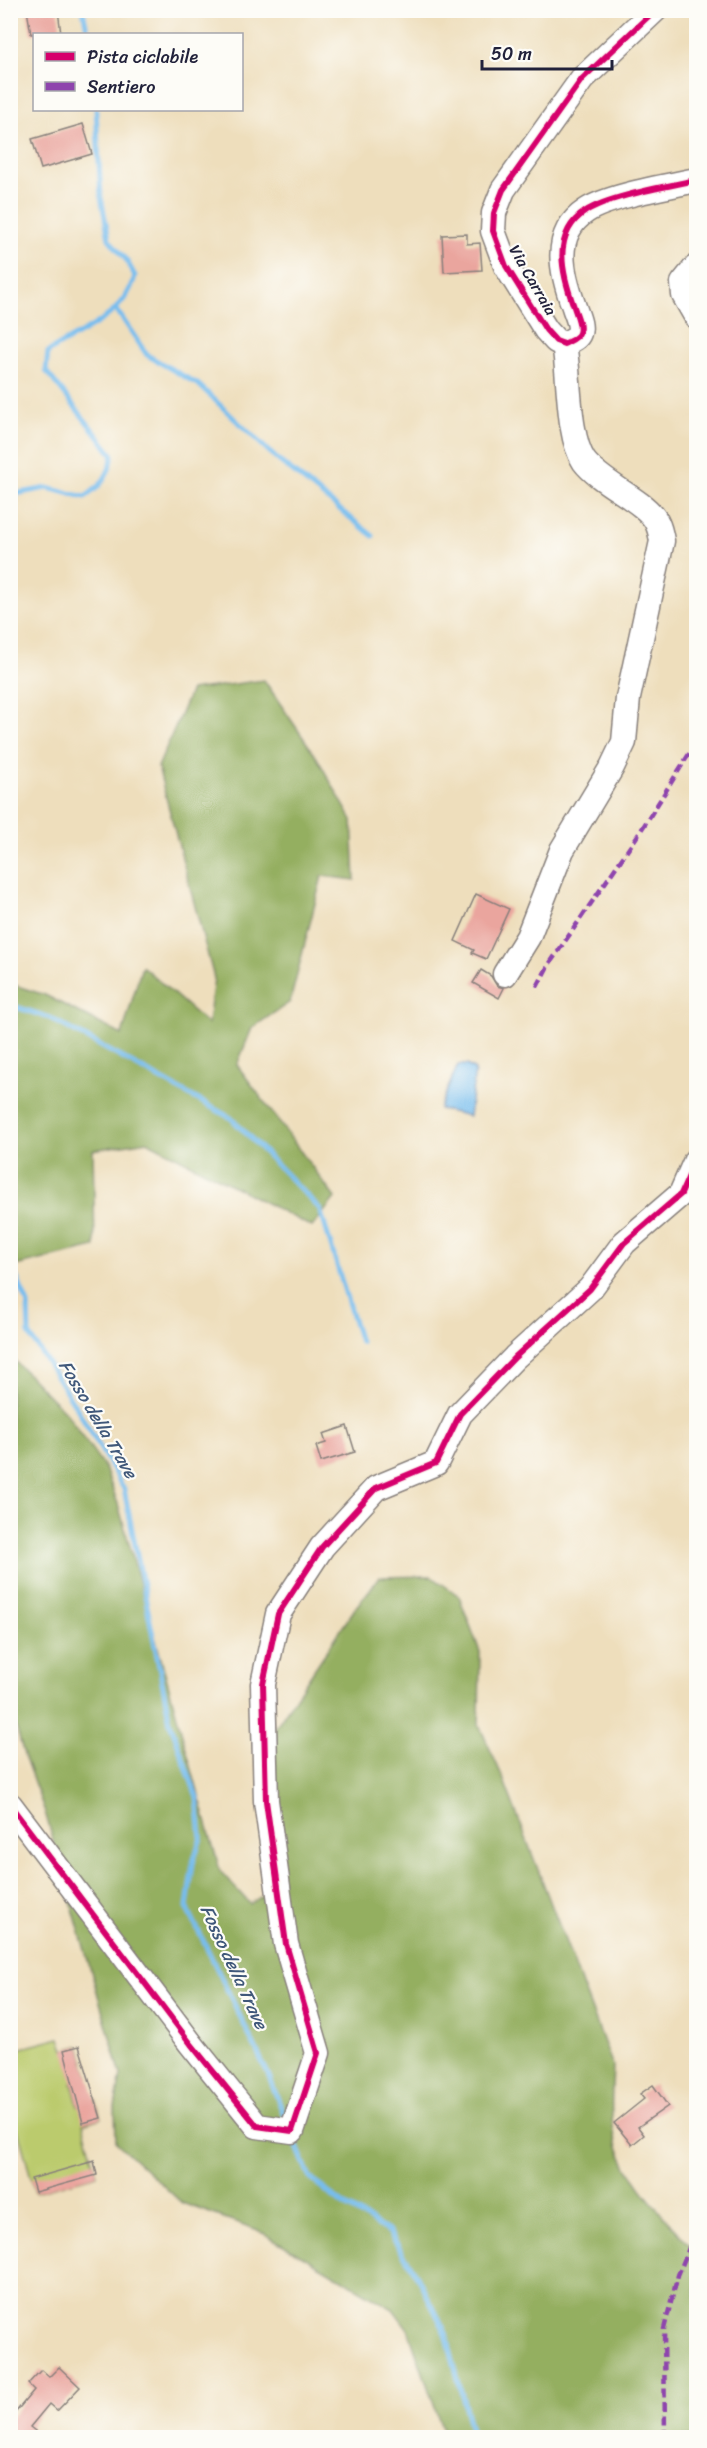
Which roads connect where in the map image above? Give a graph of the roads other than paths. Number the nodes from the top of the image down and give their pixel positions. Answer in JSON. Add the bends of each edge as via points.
{"nodes":[{"id":1,"x":655,"y":10,"type":"edge"},
{"id":2,"x":696,"y":180,"type":"edge"},
{"id":3,"x":696,"y":267,"type":"edge"},
{"id":4,"x":696,"y":316,"type":"edge"},
{"id":5,"x":564,"y":344,"type":"junction"},
{"id":6,"x":505,"y":974,"type":"dead end"},
{"id":7,"x":696,"y":1160,"type":"edge"},
{"id":8,"x":10,"y":1805,"type":"edge"}],
"edges":[{"from":1,"to":5,"type":"street","name":"Via Carraia","via":[[582,79],[504,190],[494,213],[493,231],[506,266],[546,330]]},
{"from":2,"to":5,"type":"street","name":"Via Carraia","via":[[619,198],[586,210],[573,223],[564,237],[562,270],[579,333]]},
{"from":3,"to":4,"type":"street","via":[[683,284],[684,295]]},
{"from":5,"to":6,"type":"street","via":[[574,438],[584,460],[657,522],[662,541],[628,698],[624,742],[562,850],[528,937]]},
{"from":7,"to":8,"type":"street","via":[[681,1194],[624,1243],[590,1289],[460,1414],[436,1463],[376,1488],[322,1547],[278,1614],[263,1684],[266,1801],[286,1944],[318,2053],[292,2131],[257,2126]]}]}
